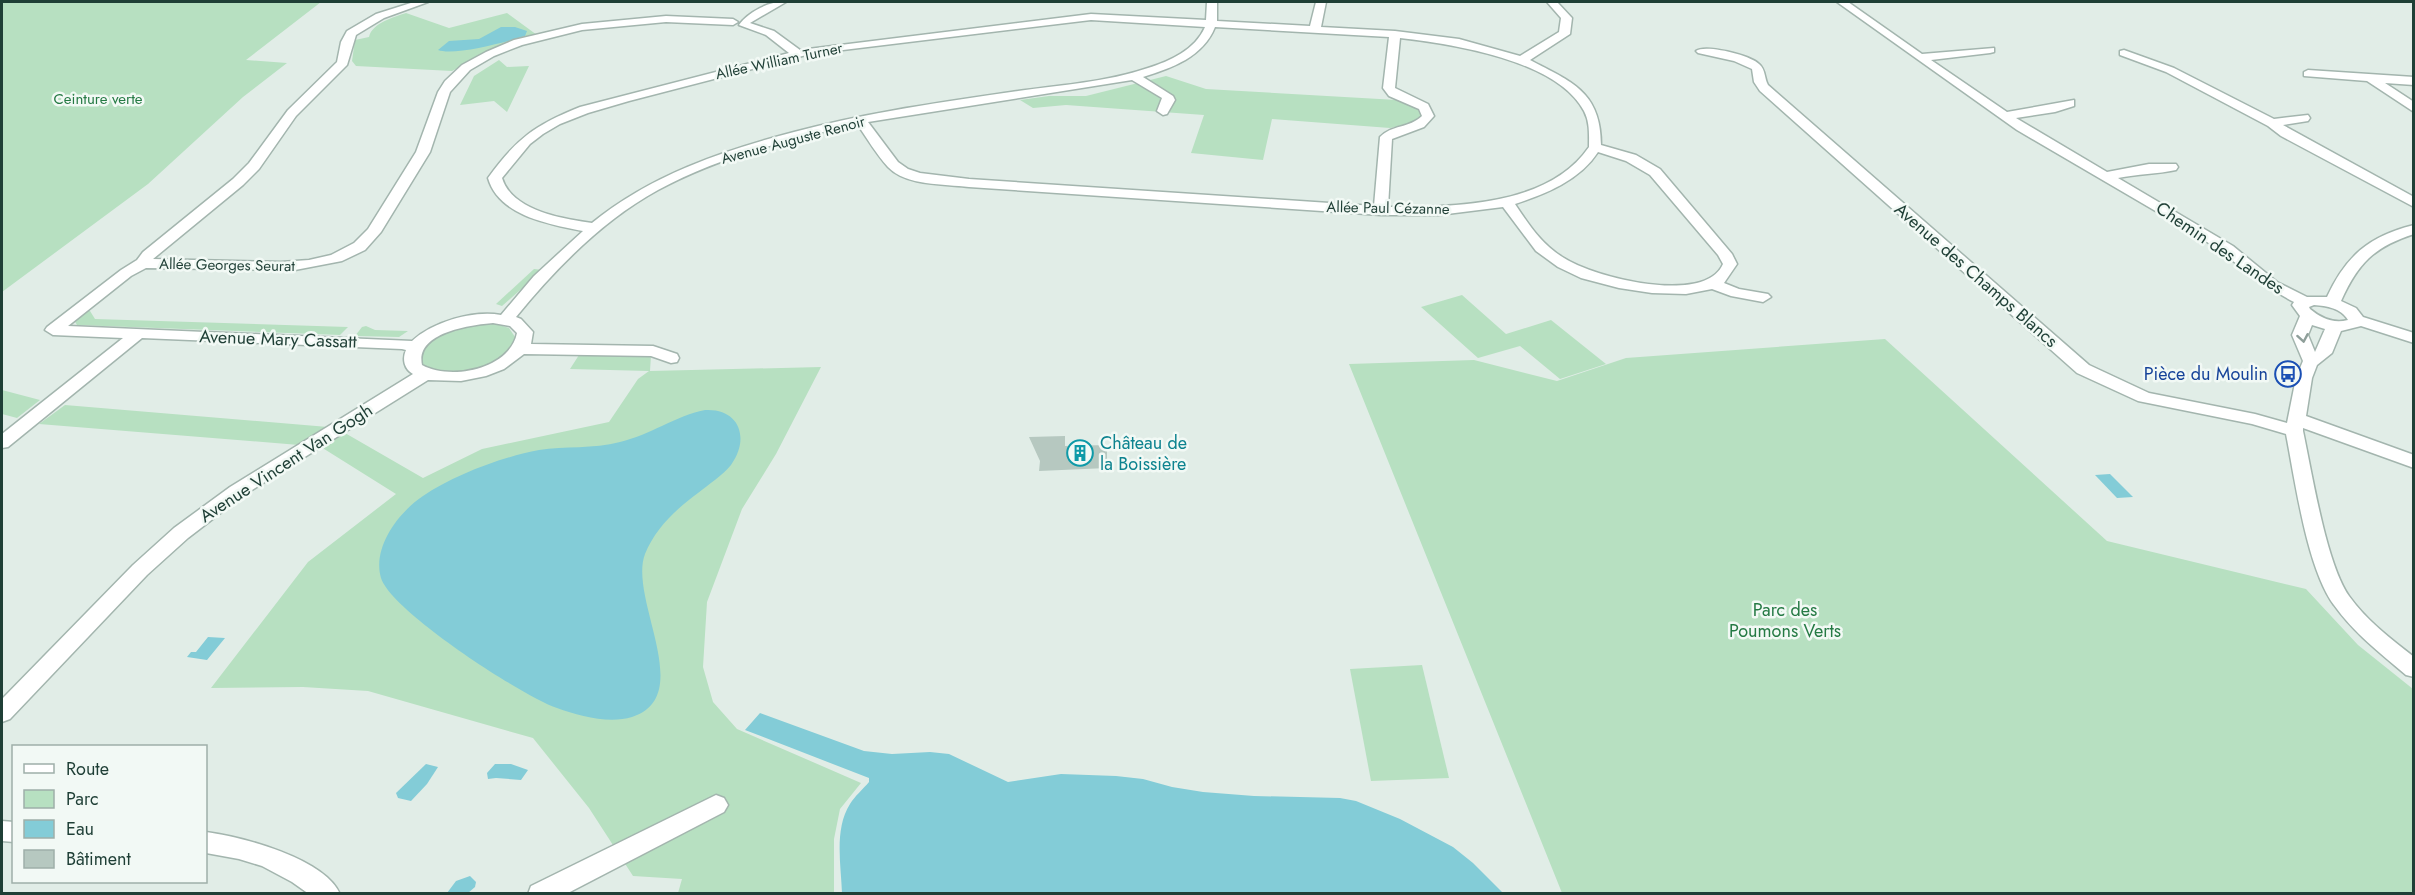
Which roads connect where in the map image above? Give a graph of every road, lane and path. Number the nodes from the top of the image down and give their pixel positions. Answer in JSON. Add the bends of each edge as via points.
{"nodes":[{"id":1,"x":423,"y":2,"type":"edge"},
{"id":2,"x":781,"y":2,"type":"edge"},
{"id":3,"x":1089,"y":2,"type":"edge"},
{"id":4,"x":1212,"y":2,"type":"edge"},
{"id":5,"x":1321,"y":2,"type":"edge"},
{"id":6,"x":1552,"y":2,"type":"edge"},
{"id":7,"x":1641,"y":2,"type":"edge"},
{"id":8,"x":1645,"y":2,"type":"edge"},
{"id":9,"x":1842,"y":2,"type":"edge"},
{"id":10,"x":1091,"y":17,"type":"junction"},
{"id":11,"x":741,"y":22,"type":"junction"},
{"id":12,"x":1211,"y":25,"type":"junction"},
{"id":13,"x":1315,"y":29,"type":"junction"},
{"id":14,"x":1395,"y":34,"type":"junction"},
{"id":15,"x":1990,"y":50,"type":"dead end"},
{"id":16,"x":1702,"y":51,"type":"dead end"},
{"id":17,"x":798,"y":54,"type":"junction"},
{"id":18,"x":2124,"y":54,"type":"dead end"},
{"id":19,"x":1920,"y":58,"type":"junction"},
{"id":20,"x":1522,"y":60,"type":"junction"},
{"id":21,"x":2308,"y":74,"type":"dead end"},
{"id":22,"x":1133,"y":76,"type":"junction"},
{"id":23,"x":2370,"y":78,"type":"junction"},
{"id":24,"x":2414,"y":81,"type":"edge"},
{"id":25,"x":2070,"y":103,"type":"dead end"},
{"id":26,"x":2414,"y":108,"type":"edge"},
{"id":27,"x":1163,"y":111,"type":"dead end"},
{"id":28,"x":2005,"y":116,"type":"junction"},
{"id":29,"x":2304,"y":118,"type":"dead end"},
{"id":30,"x":860,"y":120,"type":"junction"},
{"id":31,"x":2272,"y":123,"type":"junction"},
{"id":32,"x":1594,"y":147,"type":"junction"},
{"id":33,"x":2171,"y":167,"type":"dead end"},
{"id":34,"x":2106,"y":176,"type":"junction"},
{"id":35,"x":1507,"y":202,"type":"junction"},
{"id":36,"x":2414,"y":203,"type":"edge"},
{"id":37,"x":1381,"y":210,"type":"junction"},
{"id":38,"x":596,"y":228,"type":"junction"},
{"id":39,"x":2414,"y":230,"type":"edge"},
{"id":40,"x":143,"y":263,"type":"junction"},
{"id":41,"x":1713,"y":284,"type":"junction"},
{"id":42,"x":1763,"y":297,"type":"dead end"},
{"id":43,"x":2332,"y":303,"type":"junction"},
{"id":44,"x":2306,"y":308,"type":"junction"},
{"id":45,"x":506,"y":319,"type":"junction"},
{"id":46,"x":2357,"y":320,"type":"junction"},
{"id":47,"x":2336,"y":326,"type":"junction"},
{"id":48,"x":139,"y":333,"type":"junction"},
{"id":49,"x":2414,"y":338,"type":"edge"},
{"id":50,"x":416,"y":347,"type":"junction"},
{"id":51,"x":527,"y":349,"type":"junction"},
{"id":52,"x":671,"y":358,"type":"dead end"},
{"id":53,"x":2311,"y":361,"type":"junction"},
{"id":54,"x":424,"y":375,"type":"junction"},
{"id":55,"x":2296,"y":425,"type":"junction"},
{"id":56,"x":2,"y":443,"type":"edge"},
{"id":57,"x":2414,"y":462,"type":"edge"},
{"id":58,"x":2414,"y":669,"type":"edge"},
{"id":59,"x":2,"y":712,"type":"edge"},
{"id":60,"x":716,"y":805,"type":"dead end"},
{"id":61,"x":207,"y":843,"type":"edge"},
{"id":62,"x":328,"y":894,"type":"edge"},
{"id":63,"x":540,"y":894,"type":"edge"}],
"edges":[{"from":1,"to":40,"type":"street","via":[[380,16],[351,33],[343,63],[292,113],[260,159]]},
{"from":2,"to":11,"type":"street"},
{"from":3,"to":10,"type":"street"},
{"from":4,"to":12,"type":"street"},
{"from":5,"to":13,"type":"street"},
{"from":6,"to":20,"type":"street","via":[[1567,18],[1564,34]]},
{"from":7,"to":8,"type":"street"},
{"from":9,"to":19,"type":"street","name":"Chemin des Landes"},
{"from":10,"to":12,"type":"street","name":"Allée William Turner"},
{"from":10,"to":17,"type":"street","name":"Allée William Turner"},
{"from":11,"to":17,"type":"street","name":"Allée Georges Seurat","via":[[770,33]]},
{"from":11,"to":40,"type":"street","name":"Allée Georges Seurat","via":[[665,19],[584,27],[502,49],[474,63],[448,85],[422,154],[376,231],[349,253],[300,266]]},
{"from":12,"to":13,"type":"street"},
{"from":12,"to":22,"type":"street","name":"Avenue Auguste Renoir","via":[[1205,40],[1182,57]]},
{"from":13,"to":14,"type":"street"},
{"from":14,"to":20,"type":"street","via":[[1459,42]]},
{"from":14,"to":37,"type":"street","via":[[1389,88],[1419,104],[1428,116],[1421,125],[1386,137]]},
{"from":15,"to":19,"type":"street"},
{"from":16,"to":55,"type":"street","name":"Avenue des Champs Blancs","via":[[1755,65],[1764,88],[2083,369],[2144,397]]},
{"from":17,"to":38,"type":"street","name":"Allée William Turner","via":[[584,110],[556,121],[525,141],[495,178],[499,194],[513,204]]},
{"from":18,"to":31,"type":"street","via":[[2170,70]]},
{"from":19,"to":28,"type":"street","name":"Chemin des Landes"},
{"from":20,"to":32,"type":"street","via":[[1577,93],[1595,123]]},
{"from":21,"to":23,"type":"street"},
{"from":22,"to":27,"type":"street","via":[[1167,96]]},
{"from":22,"to":30,"type":"street","name":"Avenue Auguste Renoir"},
{"from":23,"to":24,"type":"street"},
{"from":23,"to":26,"type":"street"},
{"from":25,"to":28,"type":"street"},
{"from":28,"to":34,"type":"street","name":"Chemin des Landes"},
{"from":29,"to":31,"type":"street"},
{"from":30,"to":37,"type":"street","name":"Allée Paul Cézanne","via":[[892,165],[918,177]]},
{"from":30,"to":38,"type":"street","name":"Avenue Auguste Renoir","via":[[759,146],[671,178]]},
{"from":31,"to":36,"type":"street"},
{"from":32,"to":35,"type":"street","name":"Allée Paul Cézanne","via":[[1567,176]]},
{"from":32,"to":41,"type":"street","via":[[1631,158],[1655,172],[1715,240],[1730,264]]},
{"from":33,"to":34,"type":"street"},
{"from":34,"to":44,"type":"street","name":"Chemin des Landes","via":[[2219,243]]},
{"from":35,"to":37,"type":"street","name":"Allée Paul Cézanne","via":[[1439,211]]},
{"from":35,"to":41,"type":"street","via":[[1547,254],[1591,276],[1664,288]]},
{"from":38,"to":45,"type":"street","name":"Avenue Auguste Renoir","via":[[523,296]]},
{"from":39,"to":43,"type":"street","via":[[2362,254],[2345,273]]},
{"from":40,"to":48,"type":"street","name":"Avenue Mary Cassatt","via":[[53,330]]},
{"from":41,"to":42,"type":"street"},
{"from":43,"to":44,"type":"street","via":[[2316,300]]},
{"from":43,"to":46,"type":"street"},
{"from":44,"to":47,"type":"street","name":"Chemin des Landes"},
{"from":44,"to":53,"type":"street","one_way":true,"via":[[2300,334]]},
{"from":45,"to":50,"type":"street","via":[[457,323]]},
{"from":45,"to":51,"type":"street","via":[[525,332]]},
{"from":46,"to":47,"type":"street","via":[[2352,326]]},
{"from":46,"to":49,"type":"street"},
{"from":47,"to":53,"type":"street","via":[[2324,353]]},
{"from":48,"to":50,"type":"street","name":"Avenue Mary Cassatt"},
{"from":48,"to":56,"type":"street"},
{"from":50,"to":54,"type":"street","via":[[412,364]]},
{"from":51,"to":52,"type":"street","via":[[652,351]]},
{"from":51,"to":54,"type":"street","via":[[476,374],[444,378]]},
{"from":53,"to":55,"type":"street"},
{"from":54,"to":59,"type":"street","name":"Avenue Vincent Van Gogh","via":[[237,491],[181,533]]},
{"from":55,"to":57,"type":"street"},
{"from":55,"to":58,"type":"street","via":[[2316,532],[2340,599],[2366,630]]},
{"from":60,"to":63,"type":"street"},
{"from":61,"to":62,"type":"street","via":[[257,854],[303,875]]}]}
